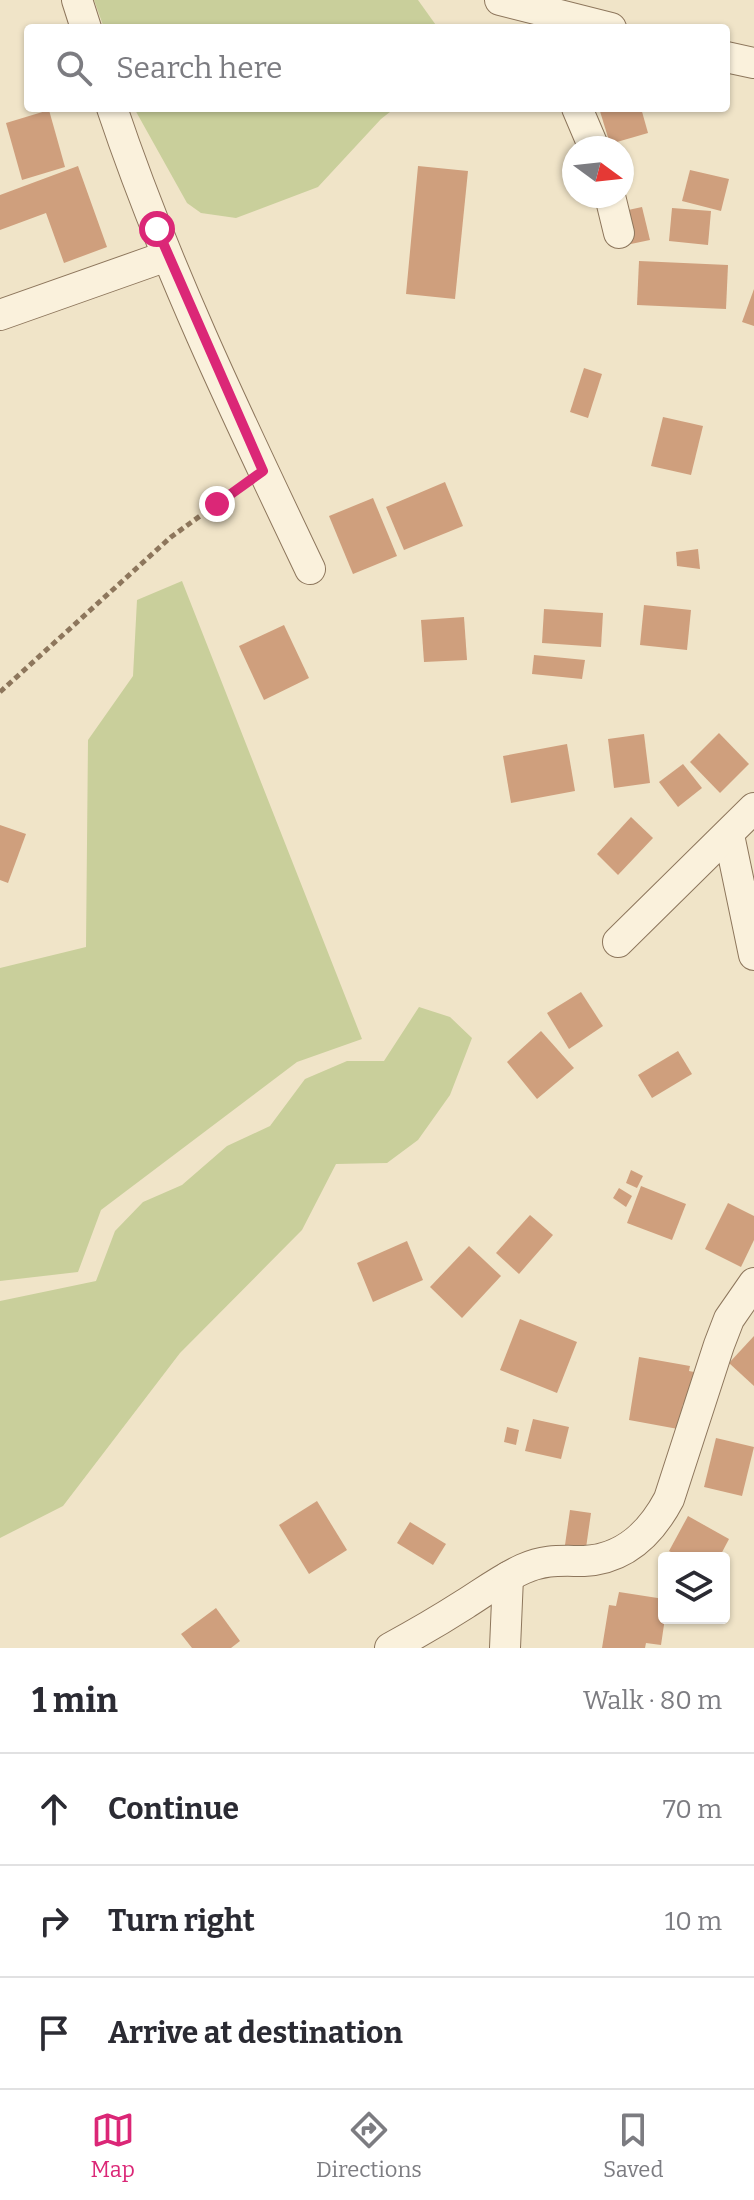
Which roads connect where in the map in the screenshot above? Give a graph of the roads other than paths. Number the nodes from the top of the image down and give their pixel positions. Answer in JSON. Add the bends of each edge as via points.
{"nodes":[{"id":1,"x":77,"y":0,"type":"edge"},
{"id":2,"x":479,"y":0,"type":"edge"},
{"id":3,"x":500,"y":0,"type":"edge"},
{"id":4,"x":85,"y":24,"type":"edge"},
{"id":5,"x":506,"y":24,"type":"edge"},
{"id":6,"x":595,"y":24,"type":"edge"},
{"id":7,"x":730,"y":58,"type":"edge"},
{"id":8,"x":754,"y":63,"type":"edge"},
{"id":9,"x":113,"y":112,"type":"edge"},
{"id":10,"x":579,"y":112,"type":"edge"},
{"id":11,"x":589,"y":136,"type":"edge"},
{"id":12,"x":613,"y":208,"type":"edge"},
{"id":13,"x":619,"y":233,"type":"dead end"},
{"id":14,"x":167,"y":256,"type":"junction"},
{"id":15,"x":0,"y":315,"type":"edge"},
{"id":16,"x":310,"y":569,"type":"dead end"},
{"id":17,"x":754,"y":808,"type":"edge"},
{"id":18,"x":729,"y":835,"type":"junction"},
{"id":19,"x":618,"y":942,"type":"dead end"},
{"id":20,"x":754,"y":955,"type":"edge"},
{"id":21,"x":754,"y":1283,"type":"edge"},
{"id":22,"x":508,"y":1577,"type":"junction"},
{"id":23,"x":390,"y":1648,"type":"edge"},
{"id":24,"x":505,"y":1648,"type":"edge"}],
"edges":[{"from":1,"to":4,"type":"street"},
{"from":2,"to":5,"type":"street"},
{"from":3,"to":6,"type":"street"},
{"from":7,"to":8,"type":"street"},
{"from":9,"to":14,"type":"street"},
{"from":10,"to":11,"type":"street"},
{"from":12,"to":13,"type":"street"},
{"from":14,"to":15,"type":"street"},
{"from":14,"to":16,"type":"street"},
{"from":17,"to":18,"type":"street"},
{"from":18,"to":19,"type":"street"},
{"from":18,"to":20,"type":"street"},
{"from":21,"to":22,"type":"street","via":[[729,1319],[658,1520],[616,1554],[588,1561],[546,1560]]},
{"from":22,"to":23,"type":"street"},
{"from":22,"to":24,"type":"street"}]}
